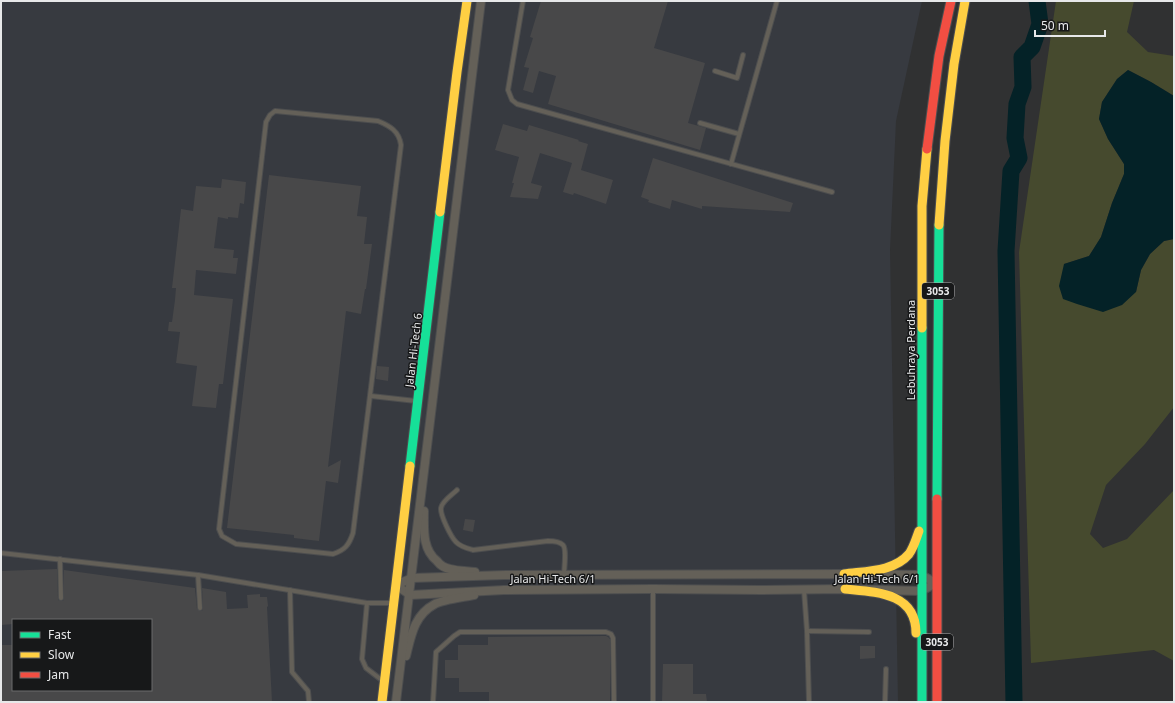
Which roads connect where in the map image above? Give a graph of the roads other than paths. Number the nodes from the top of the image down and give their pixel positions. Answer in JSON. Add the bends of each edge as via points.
{"nodes":[{"id":1,"x":467,"y":1,"type":"edge"},
{"id":2,"x":481,"y":1,"type":"edge"},
{"id":3,"x":523,"y":1,"type":"edge"},
{"id":4,"x":776,"y":1,"type":"edge"},
{"id":5,"x":952,"y":1,"type":"edge"},
{"id":6,"x":965,"y":1,"type":"edge"},
{"id":7,"x":743,"y":55,"type":"dead end"},
{"id":8,"x":715,"y":71,"type":"dead end"},
{"id":9,"x":700,"y":123,"type":"dead end"},
{"id":10,"x":739,"y":134,"type":"junction"},
{"id":11,"x":731,"y":164,"type":"junction"},
{"id":12,"x":832,"y":192,"type":"dead end"},
{"id":13,"x":371,"y":396,"type":"junction"},
{"id":14,"x":419,"y":401,"type":"junction"},
{"id":15,"x":424,"y":479,"type":"junction"},
{"id":16,"x":457,"y":490,"type":"dead end"},
{"id":17,"x":922,"y":524,"type":"junction"},
{"id":18,"x":1,"y":553,"type":"edge"},
{"id":19,"x":60,"y":559,"type":"junction"},
{"id":20,"x":844,"y":574,"type":"junction"},
{"id":21,"x":198,"y":575,"type":"junction"},
{"id":22,"x":505,"y":575,"type":"junction"},
{"id":23,"x":564,"y":575,"type":"junction"},
{"id":24,"x":921,"y":575,"type":"junction"},
{"id":25,"x":412,"y":578,"type":"junction"},
{"id":26,"x":936,"y":583,"type":"junction"},
{"id":27,"x":396,"y":585,"type":"junction"},
{"id":28,"x":652,"y":589,"type":"junction"},
{"id":29,"x":804,"y":589,"type":"junction"},
{"id":30,"x":845,"y":589,"type":"junction"},
{"id":31,"x":290,"y":590,"type":"junction"},
{"id":32,"x":504,"y":590,"type":"junction"},
{"id":33,"x":921,"y":590,"type":"junction"},
{"id":34,"x":410,"y":595,"type":"junction"},
{"id":35,"x":61,"y":598,"type":"dead end"},
{"id":36,"x":366,"y":603,"type":"junction"},
{"id":37,"x":395,"y":603,"type":"junction"},
{"id":38,"x":200,"y":608,"type":"dead end"},
{"id":39,"x":807,"y":631,"type":"junction"},
{"id":40,"x":869,"y":632,"type":"dead end"},
{"id":41,"x":886,"y":669,"type":"dead end"},
{"id":42,"x":922,"y":672,"type":"junction"},
{"id":43,"x":384,"y":683,"type":"junction"},
{"id":44,"x":398,"y":687,"type":"junction"},
{"id":45,"x":309,"y":702,"type":"edge"},
{"id":46,"x":382,"y":702,"type":"edge"},
{"id":47,"x":396,"y":702,"type":"edge"},
{"id":48,"x":433,"y":702,"type":"edge"},
{"id":49,"x":614,"y":702,"type":"edge"},
{"id":50,"x":653,"y":702,"type":"edge"},
{"id":51,"x":808,"y":702,"type":"edge"},
{"id":52,"x":885,"y":702,"type":"edge"},
{"id":53,"x":922,"y":702,"type":"edge"},
{"id":54,"x":937,"y":702,"type":"edge"}],
"edges":[{"from":1,"to":14,"type":"main road","name":"Jalan Hi-Tech 6"},
{"from":2,"to":15,"type":"street"},
{"from":3,"to":11,"type":"lane","via":[[508,90],[512,100],[517,104]]},
{"from":4,"to":10,"type":"lane"},
{"from":5,"to":17,"type":"main road","name":"Lebuhraya Perdana","number":"3053","via":[[937,71],[922,206]]},
{"from":6,"to":26,"type":"main road","number":"3053","via":[[954,64],[939,218]]},
{"from":7,"to":8,"type":"lane","via":[[737,78]]},
{"from":9,"to":10,"type":"lane"},
{"from":10,"to":11,"type":"lane"},
{"from":11,"to":12,"type":"lane"},
{"from":13,"to":13,"type":"lane","via":[[400,140],[390,126],[378,121],[275,111],[266,122],[219,529],[222,536],[236,544],[333,554],[342,551],[350,542],[353,533]]},
{"from":13,"to":14,"type":"lane"},
{"from":14,"to":27,"type":"main road","name":"Jalan Hi-Tech 6"},
{"from":15,"to":22,"type":"street","via":[[424,535],[432,557],[449,569]]},
{"from":15,"to":25,"type":"street"},
{"from":16,"to":23,"type":"lane","via":[[443,503],[441,516],[455,541],[462,547],[473,550],[558,542],[565,548]]},
{"from":17,"to":20,"type":"main road","via":[[913,546],[899,563]]},
{"from":17,"to":24,"type":"main road","name":"Lebuhraya Perdana","number":"3053"},
{"from":18,"to":19,"type":"lane"},
{"from":19,"to":21,"type":"lane"},
{"from":19,"to":35,"type":"lane"},
{"from":20,"to":23,"type":"street","name":"Jalan Hi-Tech 6/1"},
{"from":20,"to":24,"type":"street","name":"Jalan Hi-Tech 6/1"},
{"from":21,"to":31,"type":"lane"},
{"from":21,"to":38,"type":"lane"},
{"from":22,"to":23,"type":"street","name":"Jalan Hi-Tech 6/1"},
{"from":22,"to":25,"type":"street","name":"Jalan Hi-Tech 6/1"},
{"from":24,"to":26,"type":"street","name":"Jalan Hi-Tech 6/1"},
{"from":24,"to":33,"type":"main road","name":"Lebuhraya Perdana","number":"3053"},
{"from":25,"to":27,"type":"street","name":"Jalan Hi-Tech 6/1"},
{"from":25,"to":34,"type":"street"},
{"from":26,"to":33,"type":"street","name":"Jalan Hi-Tech 6/1"},
{"from":26,"to":54,"type":"main road","number":"3053"},
{"from":27,"to":34,"type":"street"},
{"from":27,"to":37,"type":"main road","name":"Jalan Hi-Tech 6"},
{"from":28,"to":29,"type":"street","name":"Jalan Hi-Tech 6/1"},
{"from":28,"to":32,"type":"street","name":"Jalan Hi-Tech 6/1"},
{"from":28,"to":50,"type":"lane"},
{"from":29,"to":30,"type":"street","name":"Jalan Hi-Tech 6/1"},
{"from":29,"to":39,"type":"lane"},
{"from":30,"to":33,"type":"street","name":"Jalan Hi-Tech 6/1"},
{"from":30,"to":42,"type":"main road","via":[[885,593],[898,598],[914,620]]},
{"from":31,"to":36,"type":"lane"},
{"from":31,"to":45,"type":"lane","via":[[292,672],[308,691]]},
{"from":32,"to":34,"type":"street","name":"Jalan Hi-Tech 6/1"},
{"from":32,"to":44,"type":"street","via":[[436,603],[427,609],[414,626]]},
{"from":33,"to":42,"type":"main road","name":"Lebuhraya Perdana","number":"3053"},
{"from":34,"to":44,"type":"street"},
{"from":36,"to":37,"type":"lane"},
{"from":36,"to":43,"type":"lane","via":[[362,658],[366,668]]},
{"from":37,"to":43,"type":"main road","name":"Jalan Hi-Tech 6"},
{"from":39,"to":40,"type":"lane"},
{"from":39,"to":51,"type":"lane"},
{"from":41,"to":52,"type":"lane"},
{"from":42,"to":53,"type":"main road","name":"Lebuhraya Perdana","number":"3053"},
{"from":43,"to":46,"type":"main road","name":"Jalan Hi-Tech 6"},
{"from":44,"to":47,"type":"street"},
{"from":48,"to":49,"type":"lane","via":[[436,652],[460,632],[606,632],[613,638]]}]}
